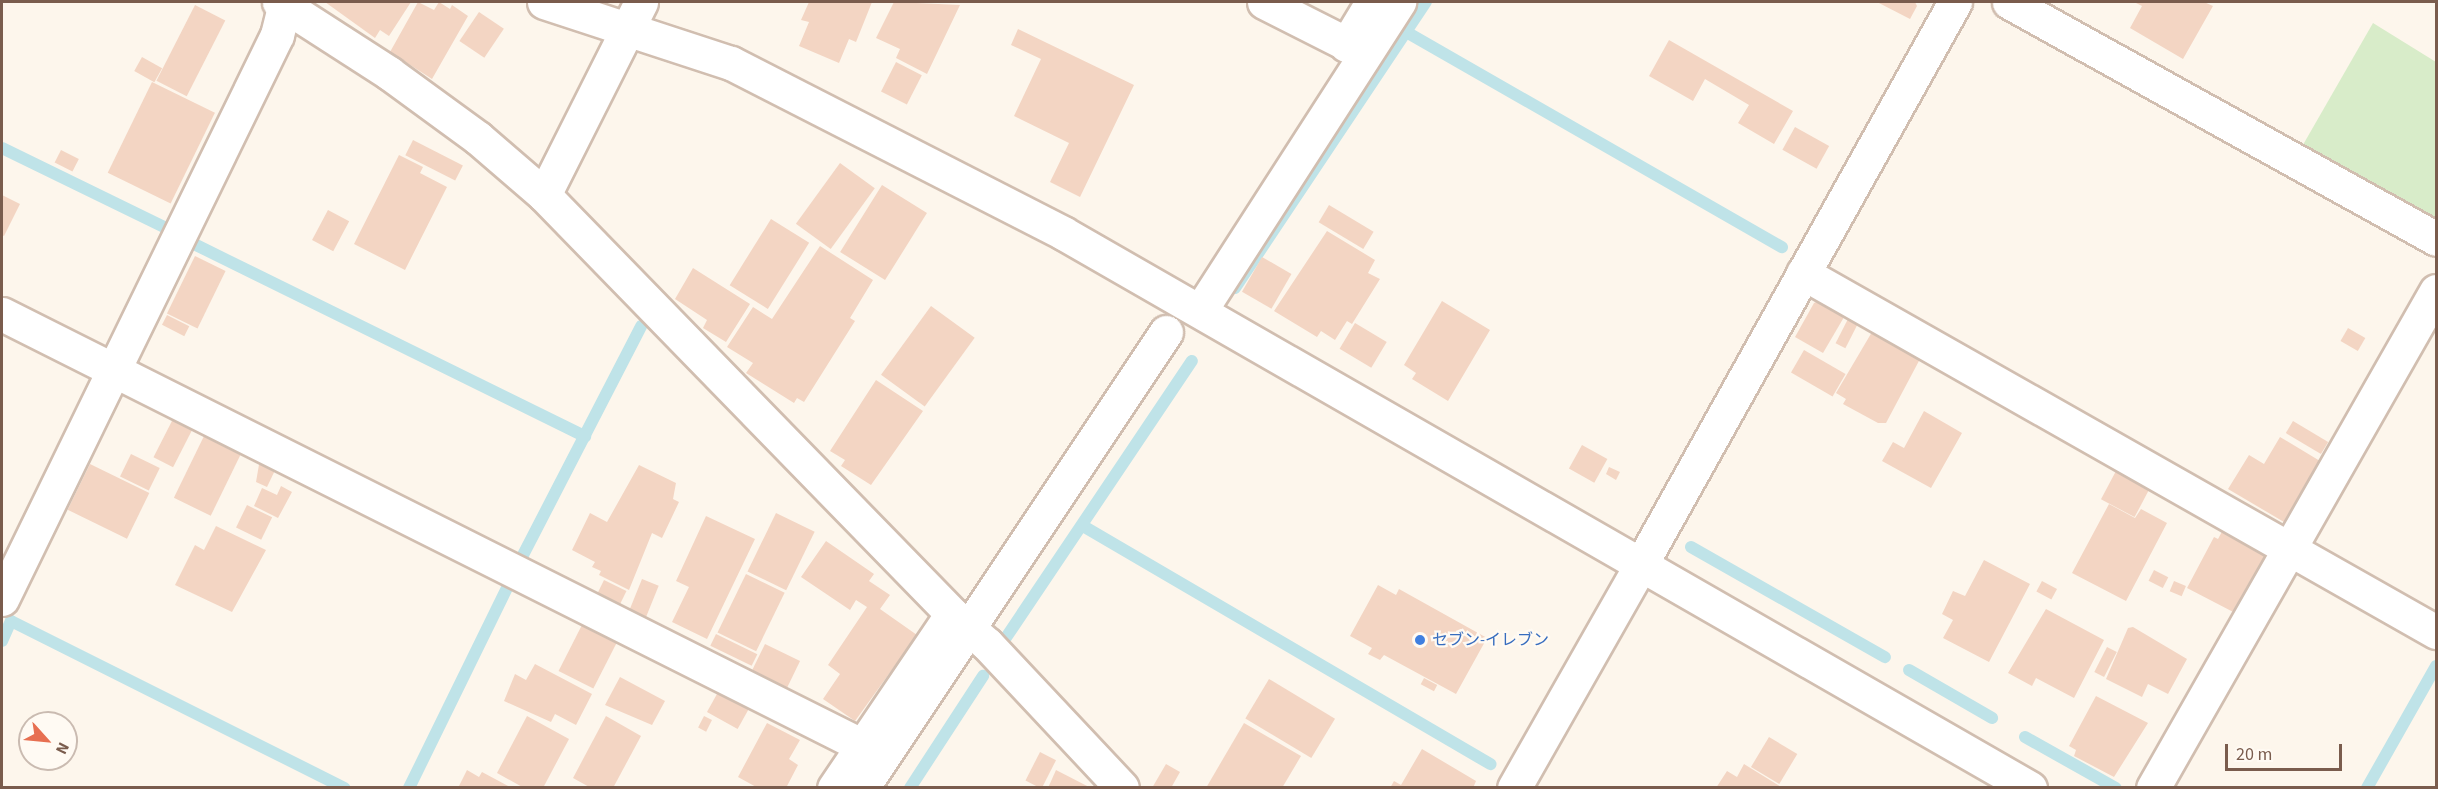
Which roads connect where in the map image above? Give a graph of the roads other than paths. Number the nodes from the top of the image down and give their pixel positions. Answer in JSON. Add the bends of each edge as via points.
{"nodes":[{"id":1,"x":544,"y":2,"type":"edge"},
{"id":2,"x":1264,"y":2,"type":"edge"},
{"id":3,"x":1372,"y":2,"type":"edge"},
{"id":4,"x":1399,"y":2,"type":"edge"},
{"id":5,"x":1955,"y":2,"type":"edge"},
{"id":6,"x":2009,"y":2,"type":"edge"},
{"id":7,"x":283,"y":3,"type":"edge"},
{"id":8,"x":634,"y":15,"type":"edge"},
{"id":9,"x":1357,"y":49,"type":"junction"},
{"id":10,"x":544,"y":195,"type":"junction"},
{"id":11,"x":2436,"y":239,"type":"edge"},
{"id":12,"x":1803,"y":273,"type":"junction"},
{"id":13,"x":1202,"y":279,"type":"dead end"},
{"id":14,"x":2436,"y":291,"type":"edge"},
{"id":15,"x":1200,"y":311,"type":"junction"},
{"id":16,"x":2,"y":314,"type":"edge"},
{"id":17,"x":1166,"y":332,"type":"dead end"},
{"id":18,"x":113,"y":370,"type":"junction"},
{"id":19,"x":2290,"y":548,"type":"junction"},
{"id":20,"x":1640,"y":566,"type":"junction"},
{"id":21,"x":2,"y":599,"type":"edge"},
{"id":22,"x":960,"y":621,"type":"junction"},
{"id":23,"x":2436,"y":632,"type":"edge"},
{"id":24,"x":861,"y":745,"type":"junction"},
{"id":25,"x":834,"y":788,"type":"edge"},
{"id":26,"x":862,"y":788,"type":"edge"},
{"id":27,"x":1122,"y":788,"type":"edge"},
{"id":28,"x":1514,"y":788,"type":"edge"},
{"id":29,"x":2030,"y":788,"type":"edge"},
{"id":30,"x":2153,"y":788,"type":"edge"}],
"edges":[{"from":1,"to":8,"type":"street"},
{"from":2,"to":9,"type":"street"},
{"from":3,"to":9,"type":"street"},
{"from":4,"to":9,"type":"street"},
{"from":5,"to":12,"type":"street"},
{"from":6,"to":11,"type":"street"},
{"from":7,"to":10,"type":"street","via":[[478,138]]},
{"from":7,"to":18,"type":"street","via":[[277,35]]},
{"from":8,"to":10,"type":"street"},
{"from":8,"to":15,"type":"street","via":[[1063,233]]},
{"from":9,"to":13,"type":"street"},
{"from":9,"to":15,"type":"street"},
{"from":10,"to":22,"type":"street"},
{"from":12,"to":19,"type":"street"},
{"from":12,"to":20,"type":"street"},
{"from":14,"to":19,"type":"street"},
{"from":15,"to":20,"type":"street"},
{"from":16,"to":18,"type":"street"},
{"from":17,"to":22,"type":"street"},
{"from":18,"to":21,"type":"street"},
{"from":18,"to":24,"type":"street"},
{"from":19,"to":23,"type":"street"},
{"from":19,"to":30,"type":"street"},
{"from":20,"to":28,"type":"street"},
{"from":20,"to":29,"type":"street"},
{"from":22,"to":24,"type":"street"},
{"from":22,"to":26,"type":"street"},
{"from":22,"to":27,"type":"street"},
{"from":24,"to":25,"type":"street"}]}
